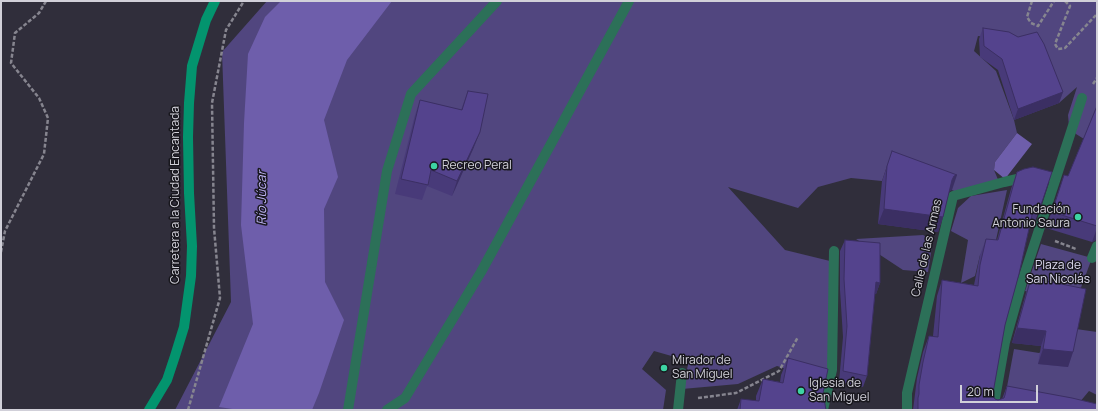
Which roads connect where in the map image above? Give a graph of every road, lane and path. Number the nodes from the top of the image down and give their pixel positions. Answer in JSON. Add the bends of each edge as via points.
{"nodes":[{"id":1,"x":46,"y":1,"type":"edge"},
{"id":2,"x":215,"y":1,"type":"edge"},
{"id":3,"x":244,"y":1,"type":"edge"},
{"id":4,"x":497,"y":1,"type":"edge"},
{"id":5,"x":629,"y":1,"type":"edge"},
{"id":6,"x":1032,"y":1,"type":"edge"},
{"id":7,"x":1054,"y":1,"type":"edge"},
{"id":8,"x":1064,"y":1,"type":"edge"},
{"id":9,"x":1097,"y":14,"type":"edge"},
{"id":10,"x":1082,"y":98,"type":"dead end"},
{"id":11,"x":1056,"y":177,"type":"junction"},
{"id":12,"x":1037,"y":235,"type":"junction"},
{"id":13,"x":834,"y":250,"type":"dead end"},
{"id":14,"x":1,"y":252,"type":"edge"},
{"id":15,"x":1094,"y":253,"type":"edge"},
{"id":16,"x":798,"y":337,"type":"dead end"},
{"id":17,"x":682,"y":373,"type":"dead end"},
{"id":18,"x":679,"y":405,"type":"edge"},
{"id":19,"x":149,"y":410,"type":"edge"},
{"id":20,"x":188,"y":410,"type":"edge"},
{"id":21,"x":348,"y":410,"type":"edge"},
{"id":22,"x":386,"y":410,"type":"edge"},
{"id":23,"x":823,"y":410,"type":"edge"},
{"id":24,"x":907,"y":410,"type":"edge"},
{"id":25,"x":993,"y":410,"type":"edge"}],
"edges":[{"from":1,"to":14,"type":"path","via":[[39,13],[15,33],[11,63],[39,98],[48,118],[44,154],[5,231]]},
{"from":2,"to":19,"type":"main road","name":"Carretera a la Ciudad Encantada","via":[[206,20],[192,66],[188,193],[192,246],[184,327],[167,380]]},
{"from":3,"to":20,"type":"path","via":[[226,30],[212,103],[214,228],[220,298]]},
{"from":4,"to":21,"type":"street","via":[[411,94],[387,171]]},
{"from":5,"to":22,"type":"street","via":[[481,272],[405,398]]},
{"from":6,"to":7,"type":"path","via":[[1027,17],[1031,23],[1038,26]]},
{"from":8,"to":9,"type":"path","via":[[1070,6],[1055,44],[1058,49],[1065,48]]},
{"from":10,"to":11,"type":"street"},
{"from":11,"to":12,"type":"street"},
{"from":11,"to":24,"type":"street","name":"Calle de las Armas","via":[[1026,177],[953,196],[907,393]]},
{"from":12,"to":15,"type":"path"},
{"from":12,"to":25,"type":"street","via":[[1005,342]]},
{"from":13,"to":23,"type":"street","via":[[832,370]]},
{"from":16,"to":18,"type":"path","via":[[779,371],[736,393]]},
{"from":17,"to":18,"type":"street"}]}
